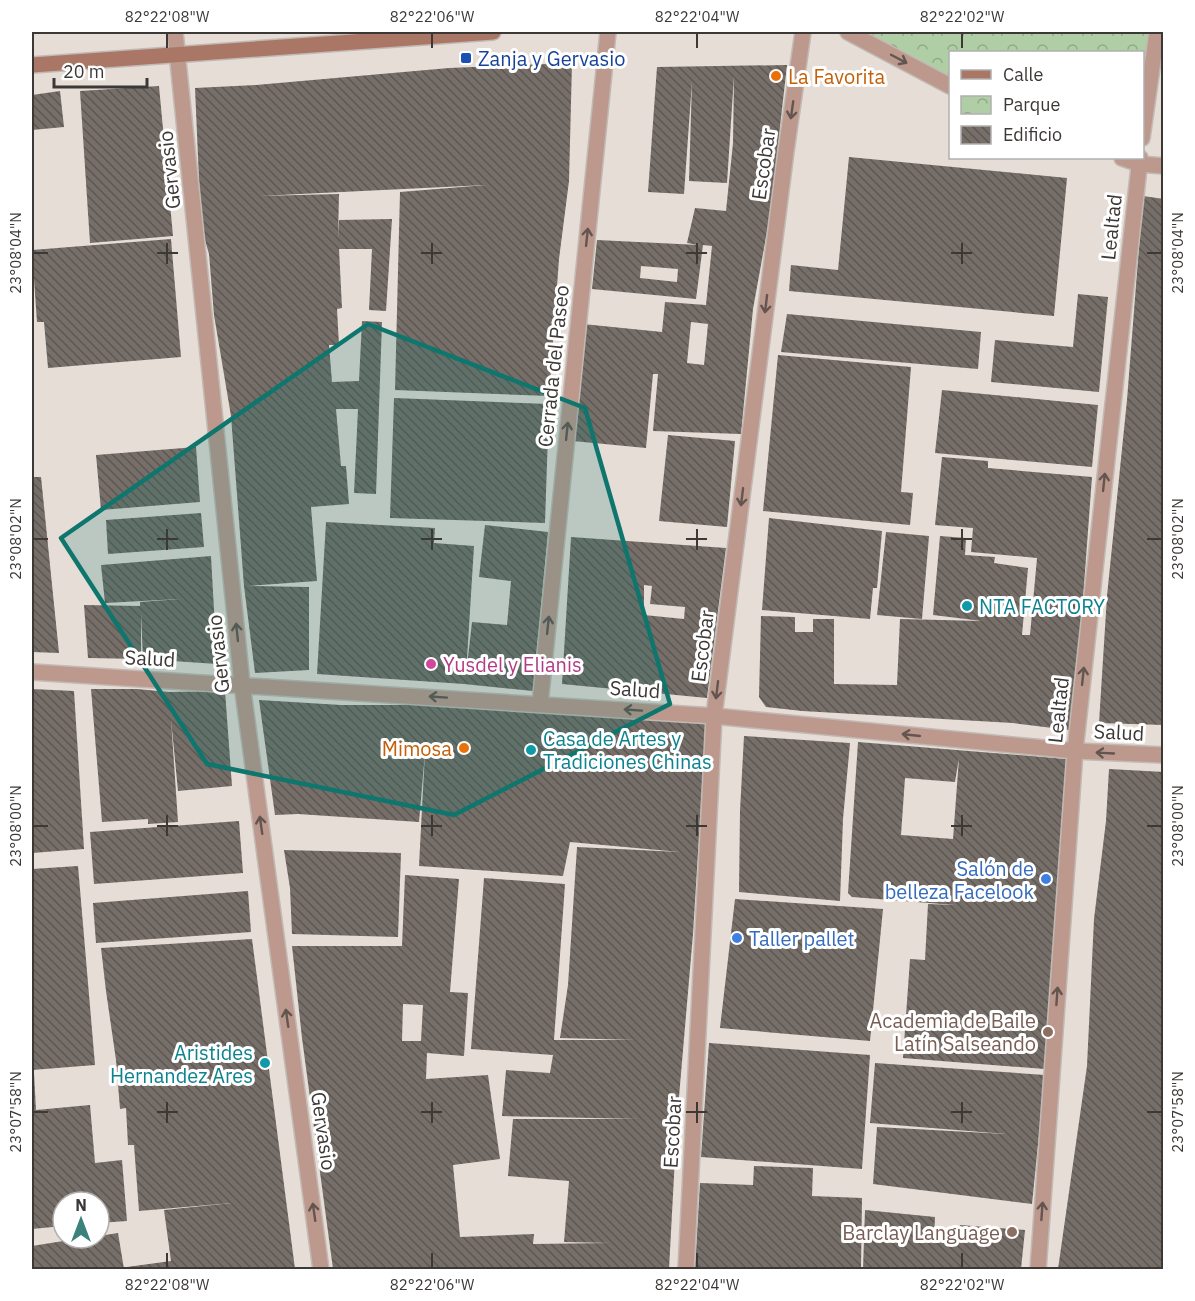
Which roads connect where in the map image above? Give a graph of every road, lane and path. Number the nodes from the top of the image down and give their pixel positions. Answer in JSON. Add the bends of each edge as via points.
{"nodes":[{"id":1,"x":175,"y":32,"type":"edge"},
{"id":2,"x":493,"y":32,"type":"edge"},
{"id":3,"x":608,"y":32,"type":"edge"},
{"id":4,"x":803,"y":32,"type":"edge"},
{"id":5,"x":848,"y":32,"type":"edge"},
{"id":6,"x":1157,"y":32,"type":"edge"},
{"id":7,"x":178,"y":55,"type":"junction"},
{"id":8,"x":32,"y":65,"type":"edge"},
{"id":9,"x":949,"y":85,"type":"edge"},
{"id":10,"x":1144,"y":130,"type":"edge"},
{"id":11,"x":1139,"y":160,"type":"edge"},
{"id":12,"x":1164,"y":166,"type":"edge"},
{"id":13,"x":32,"y":672,"type":"edge"},
{"id":14,"x":242,"y":684,"type":"junction"},
{"id":15,"x":540,"y":704,"type":"junction"},
{"id":16,"x":714,"y":716,"type":"junction"},
{"id":17,"x":1075,"y":751,"type":"junction"},
{"id":18,"x":1164,"y":755,"type":"edge"},
{"id":19,"x":321,"y":1269,"type":"edge"},
{"id":20,"x":686,"y":1269,"type":"edge"},
{"id":21,"x":1038,"y":1269,"type":"edge"}],
"edges":[{"from":1,"to":7,"type":"street","name":"Gervasio"},
{"from":2,"to":7,"type":"main road"},
{"from":15,"to":3,"type":"street","name":"Cerrada del Paseo","one_way":true},
{"from":4,"to":16,"type":"street","name":"Escobar","one_way":true},
{"from":5,"to":9,"type":"street","one_way":true},
{"from":6,"to":10,"type":"street"},
{"from":7,"to":8,"type":"main road"},
{"from":14,"to":7,"type":"street","name":"Gervasio","one_way":true},
{"from":11,"to":12,"type":"street"},
{"from":17,"to":11,"type":"street","name":"Lealtad","one_way":true},
{"from":13,"to":14,"type":"street","name":"Salud"},
{"from":15,"to":14,"type":"street","name":"Salud","one_way":true},
{"from":19,"to":14,"type":"street","name":"Gervasio","one_way":true},
{"from":16,"to":15,"type":"street","name":"Salud","one_way":true},
{"from":17,"to":16,"type":"street","name":"Salud","one_way":true},
{"from":16,"to":20,"type":"street","name":"Escobar"},
{"from":18,"to":17,"type":"street","name":"Salud","one_way":true},
{"from":21,"to":17,"type":"street","name":"Lealtad","one_way":true}]}
